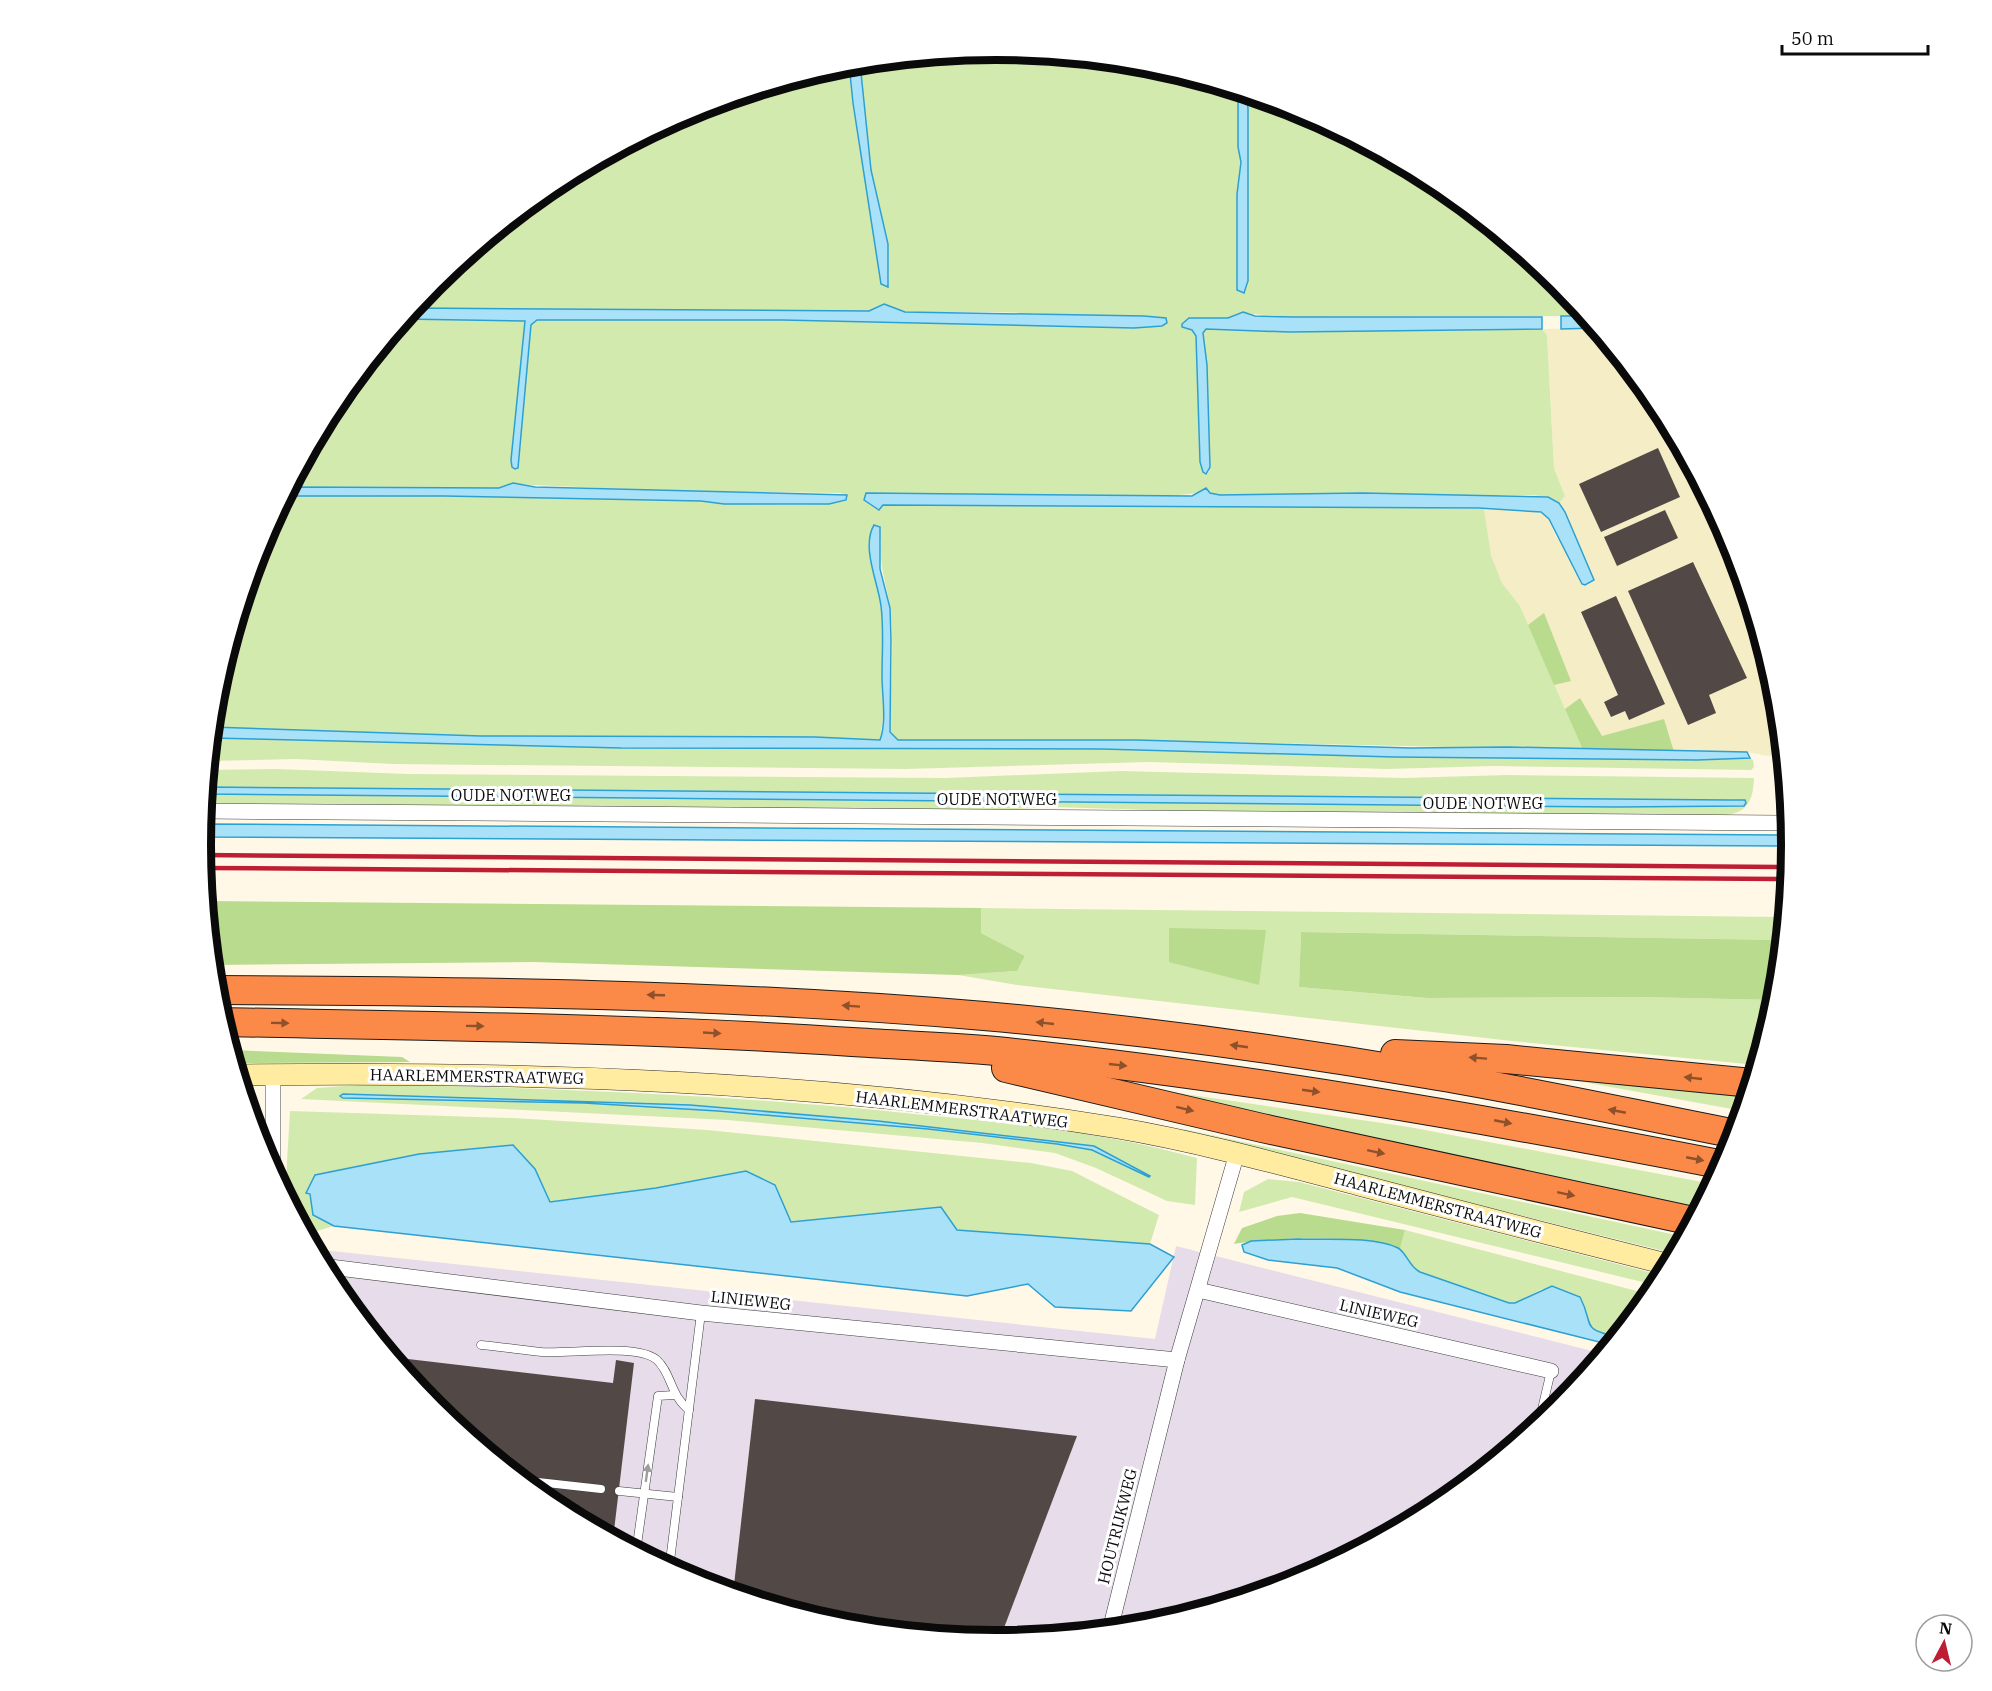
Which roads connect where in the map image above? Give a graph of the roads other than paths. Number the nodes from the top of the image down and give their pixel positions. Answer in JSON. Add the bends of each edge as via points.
{"nodes":[{"id":1,"x":211,"y":811,"type":"edge"},
{"id":2,"x":1781,"y":823,"type":"edge"},
{"id":3,"x":224,"y":990,"type":"edge"},
{"id":4,"x":231,"y":1022,"type":"edge"},
{"id":5,"x":913,"y":1046,"type":"junction"},
{"id":6,"x":1296,"y":1054,"type":"junction"},
{"id":7,"x":273,"y":1074,"type":"junction"},
{"id":8,"x":245,"y":1075,"type":"edge"},
{"id":9,"x":1745,"y":1082,"type":"edge"},
{"id":10,"x":1727,"y":1132,"type":"edge"},
{"id":11,"x":273,"y":1152,"type":"edge"},
{"id":12,"x":1237,"y":1153,"type":"junction"},
{"id":13,"x":1714,"y":1163,"type":"edge"},
{"id":14,"x":1686,"y":1219,"type":"edge"},
{"id":15,"x":1661,"y":1263,"type":"edge"},
{"id":16,"x":334,"y":1268,"type":"edge"},
{"id":17,"x":1198,"y":1290,"type":"junction"},
{"id":18,"x":701,"y":1313,"type":"junction"},
{"id":19,"x":482,"y":1345,"type":"dead end"},
{"id":20,"x":1177,"y":1360,"type":"junction"},
{"id":21,"x":1551,"y":1371,"type":"joint"},
{"id":22,"x":674,"y":1395,"type":"junction"},
{"id":23,"x":689,"y":1410,"type":"junction"},
{"id":24,"x":1542,"y":1410,"type":"edge"},
{"id":25,"x":536,"y":1482,"type":"edge"},
{"id":26,"x":601,"y":1489,"type":"dead end"},
{"id":27,"x":619,"y":1491,"type":"dead end"},
{"id":28,"x":644,"y":1493,"type":"junction"},
{"id":29,"x":678,"y":1497,"type":"junction"},
{"id":30,"x":637,"y":1544,"type":"edge"},
{"id":31,"x":670,"y":1560,"type":"edge"},
{"id":32,"x":1112,"y":1622,"type":"edge"}],
"edges":[{"from":1,"to":2,"type":"street","name":"OUDE NOTWEG"},
{"from":6,"to":3,"type":"highway","one_way":true,"via":[[985,1016],[724,998]]},
{"from":4,"to":5,"type":"highway","one_way":true,"via":[[663,1030]]},
{"from":5,"to":13,"type":"highway","one_way":true,"via":[[1128,1066],[1356,1098]]},
{"from":5,"to":14,"type":"highway","one_way":true,"via":[[1262,1128]]},
{"from":9,"to":6,"type":"highway","one_way":true,"via":[[1434,1054]]},
{"from":10,"to":6,"type":"highway","one_way":true,"via":[[1429,1074]]},
{"from":7,"to":8,"type":"main road","name":"HAARLEMMERSTRAATWEG"},
{"from":7,"to":11,"type":"street"},
{"from":7,"to":12,"type":"main road","name":"HAARLEMMERSTRAATWEG","via":[[584,1078],[827,1093],[1119,1129]]},
{"from":12,"to":15,"type":"main road","name":"HAARLEMMERSTRAATWEG"},
{"from":12,"to":17,"type":"street"},
{"from":16,"to":18,"type":"street","name":"LINIEWEG"},
{"from":17,"to":20,"type":"street"},
{"from":17,"to":21,"type":"street","name":"LINIEWEG"},
{"from":18,"to":20,"type":"street","name":"LINIEWEG"},
{"from":18,"to":23,"type":"lane"},
{"from":19,"to":22,"type":"lane","via":[[543,1352],[650,1355],[663,1368]]},
{"from":20,"to":32,"type":"street","name":"HOUTRIJKWEG"},
{"from":21,"to":24,"type":"lane"},
{"from":22,"to":23,"type":"lane"},
{"from":28,"to":22,"type":"lane","one_way":true,"via":[[657,1396]]},
{"from":23,"to":29,"type":"lane"},
{"from":25,"to":26,"type":"lane"},
{"from":27,"to":28,"type":"lane"},
{"from":28,"to":29,"type":"lane"},
{"from":28,"to":30,"type":"lane"},
{"from":29,"to":31,"type":"lane"}]}
